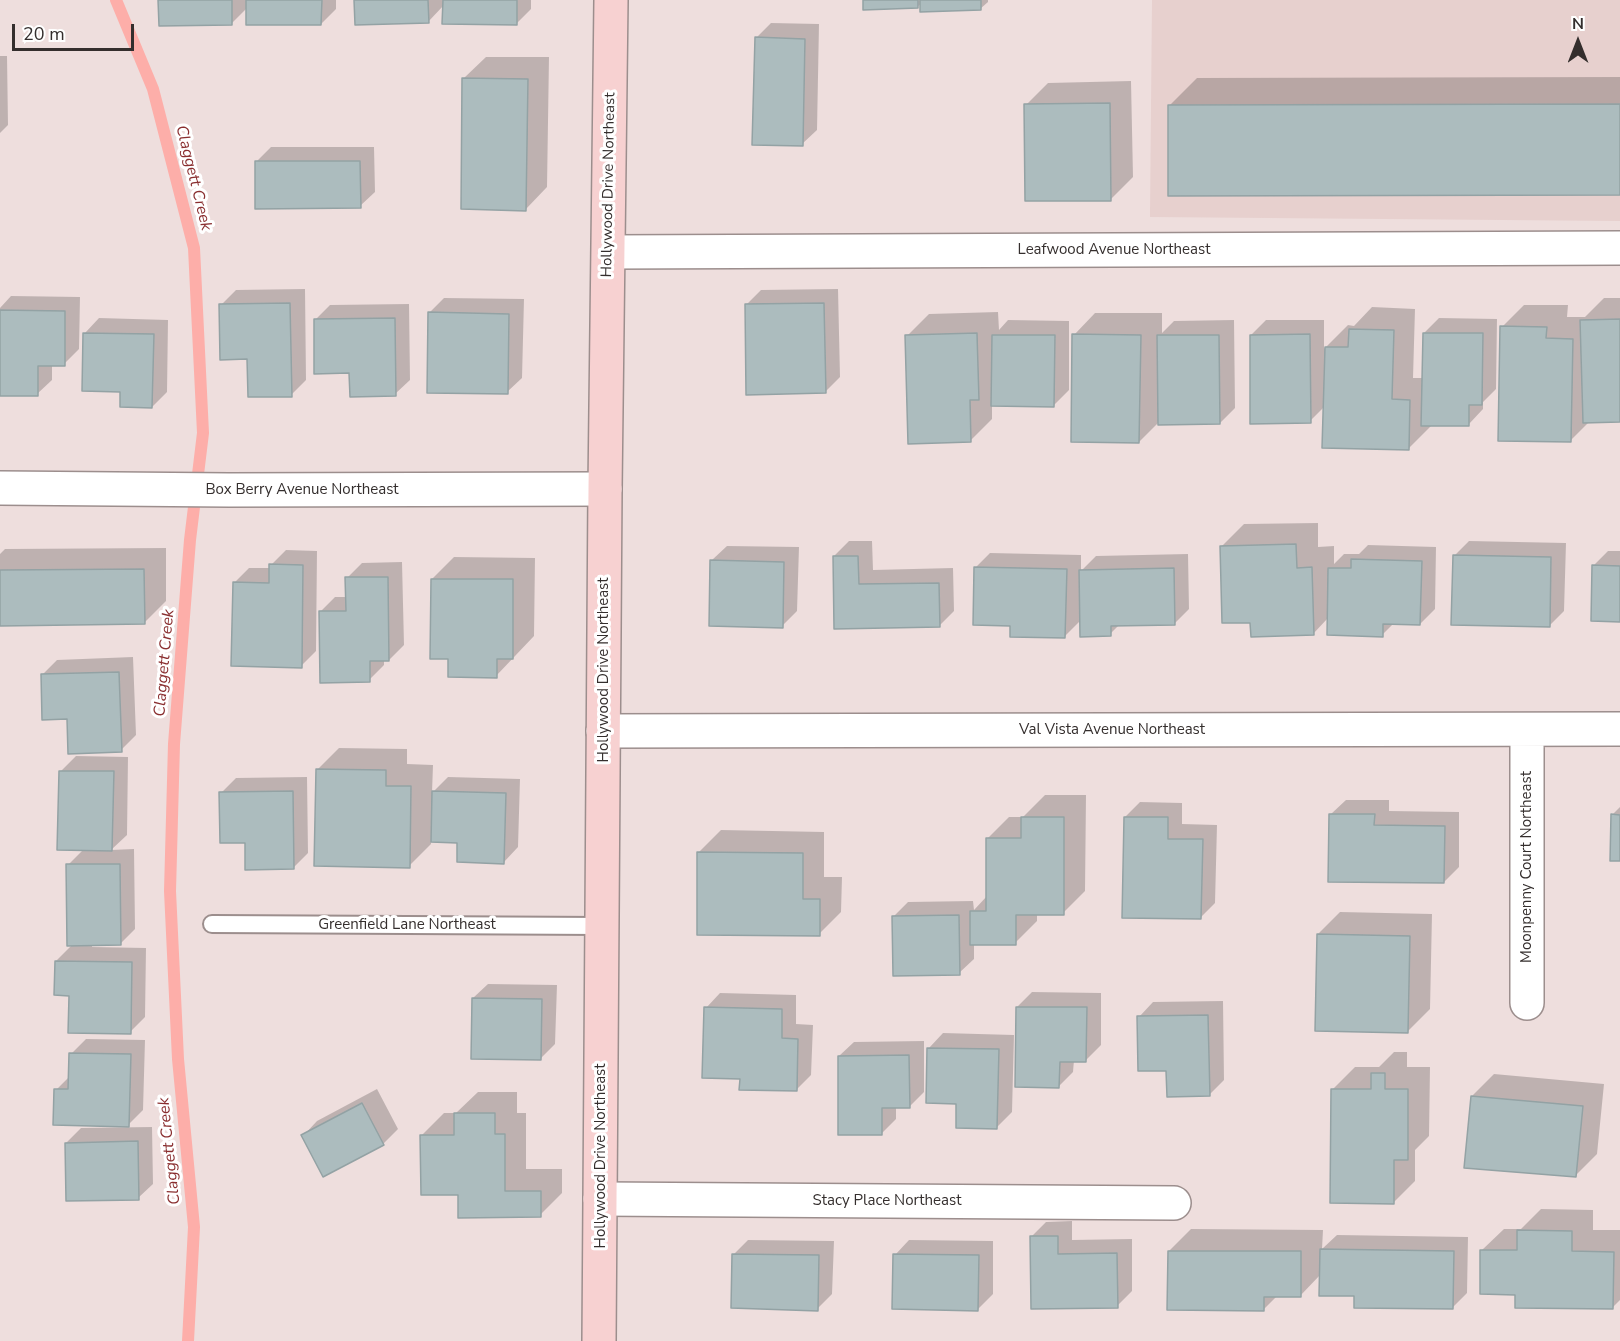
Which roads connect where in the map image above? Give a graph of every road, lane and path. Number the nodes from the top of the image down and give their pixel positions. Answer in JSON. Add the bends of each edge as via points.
{"nodes":[{"id":1,"x":611,"y":0,"type":"edge"},
{"id":2,"x":1620,"y":248,"type":"edge"},
{"id":3,"x":609,"y":252,"type":"junction"},
{"id":4,"x":0,"y":488,"type":"edge"},
{"id":5,"x":605,"y":489,"type":"junction"},
{"id":6,"x":1620,"y":729,"type":"edge"},
{"id":7,"x":1527,"y":730,"type":"junction"},
{"id":8,"x":603,"y":731,"type":"junction"},
{"id":9,"x":212,"y":924,"type":"dead end"},
{"id":10,"x":603,"y":926,"type":"junction"},
{"id":11,"x":1527,"y":1003,"type":"dead end"},
{"id":12,"x":600,"y":1199,"type":"junction"},
{"id":13,"x":1174,"y":1203,"type":"dead end"},
{"id":14,"x":599,"y":1341,"type":"edge"}],
"edges":[{"from":1,"to":3,"type":"street","name":"Hollywood Drive Northeast"},
{"from":2,"to":3,"type":"street","name":"Leafwood Avenue Northeast"},
{"from":3,"to":5,"type":"street","name":"Hollywood Drive Northeast"},
{"from":4,"to":5,"type":"street","name":"Box Berry Avenue Northeast"},
{"from":5,"to":8,"type":"street","name":"Hollywood Drive Northeast"},
{"from":6,"to":7,"type":"street","name":"Val Vista Avenue Northeast"},
{"from":7,"to":8,"type":"street","name":"Val Vista Avenue Northeast"},
{"from":7,"to":11,"type":"street","name":"Moonpenny Court Northeast"},
{"from":8,"to":10,"type":"street","name":"Hollywood Drive Northeast"},
{"from":9,"to":10,"type":"lane","name":"Greenfield Lane Northeast"},
{"from":10,"to":12,"type":"street","name":"Hollywood Drive Northeast"},
{"from":12,"to":13,"type":"street","name":"Stacy Place Northeast"},
{"from":12,"to":14,"type":"street","name":"Hollywood Drive Northeast"}]}
